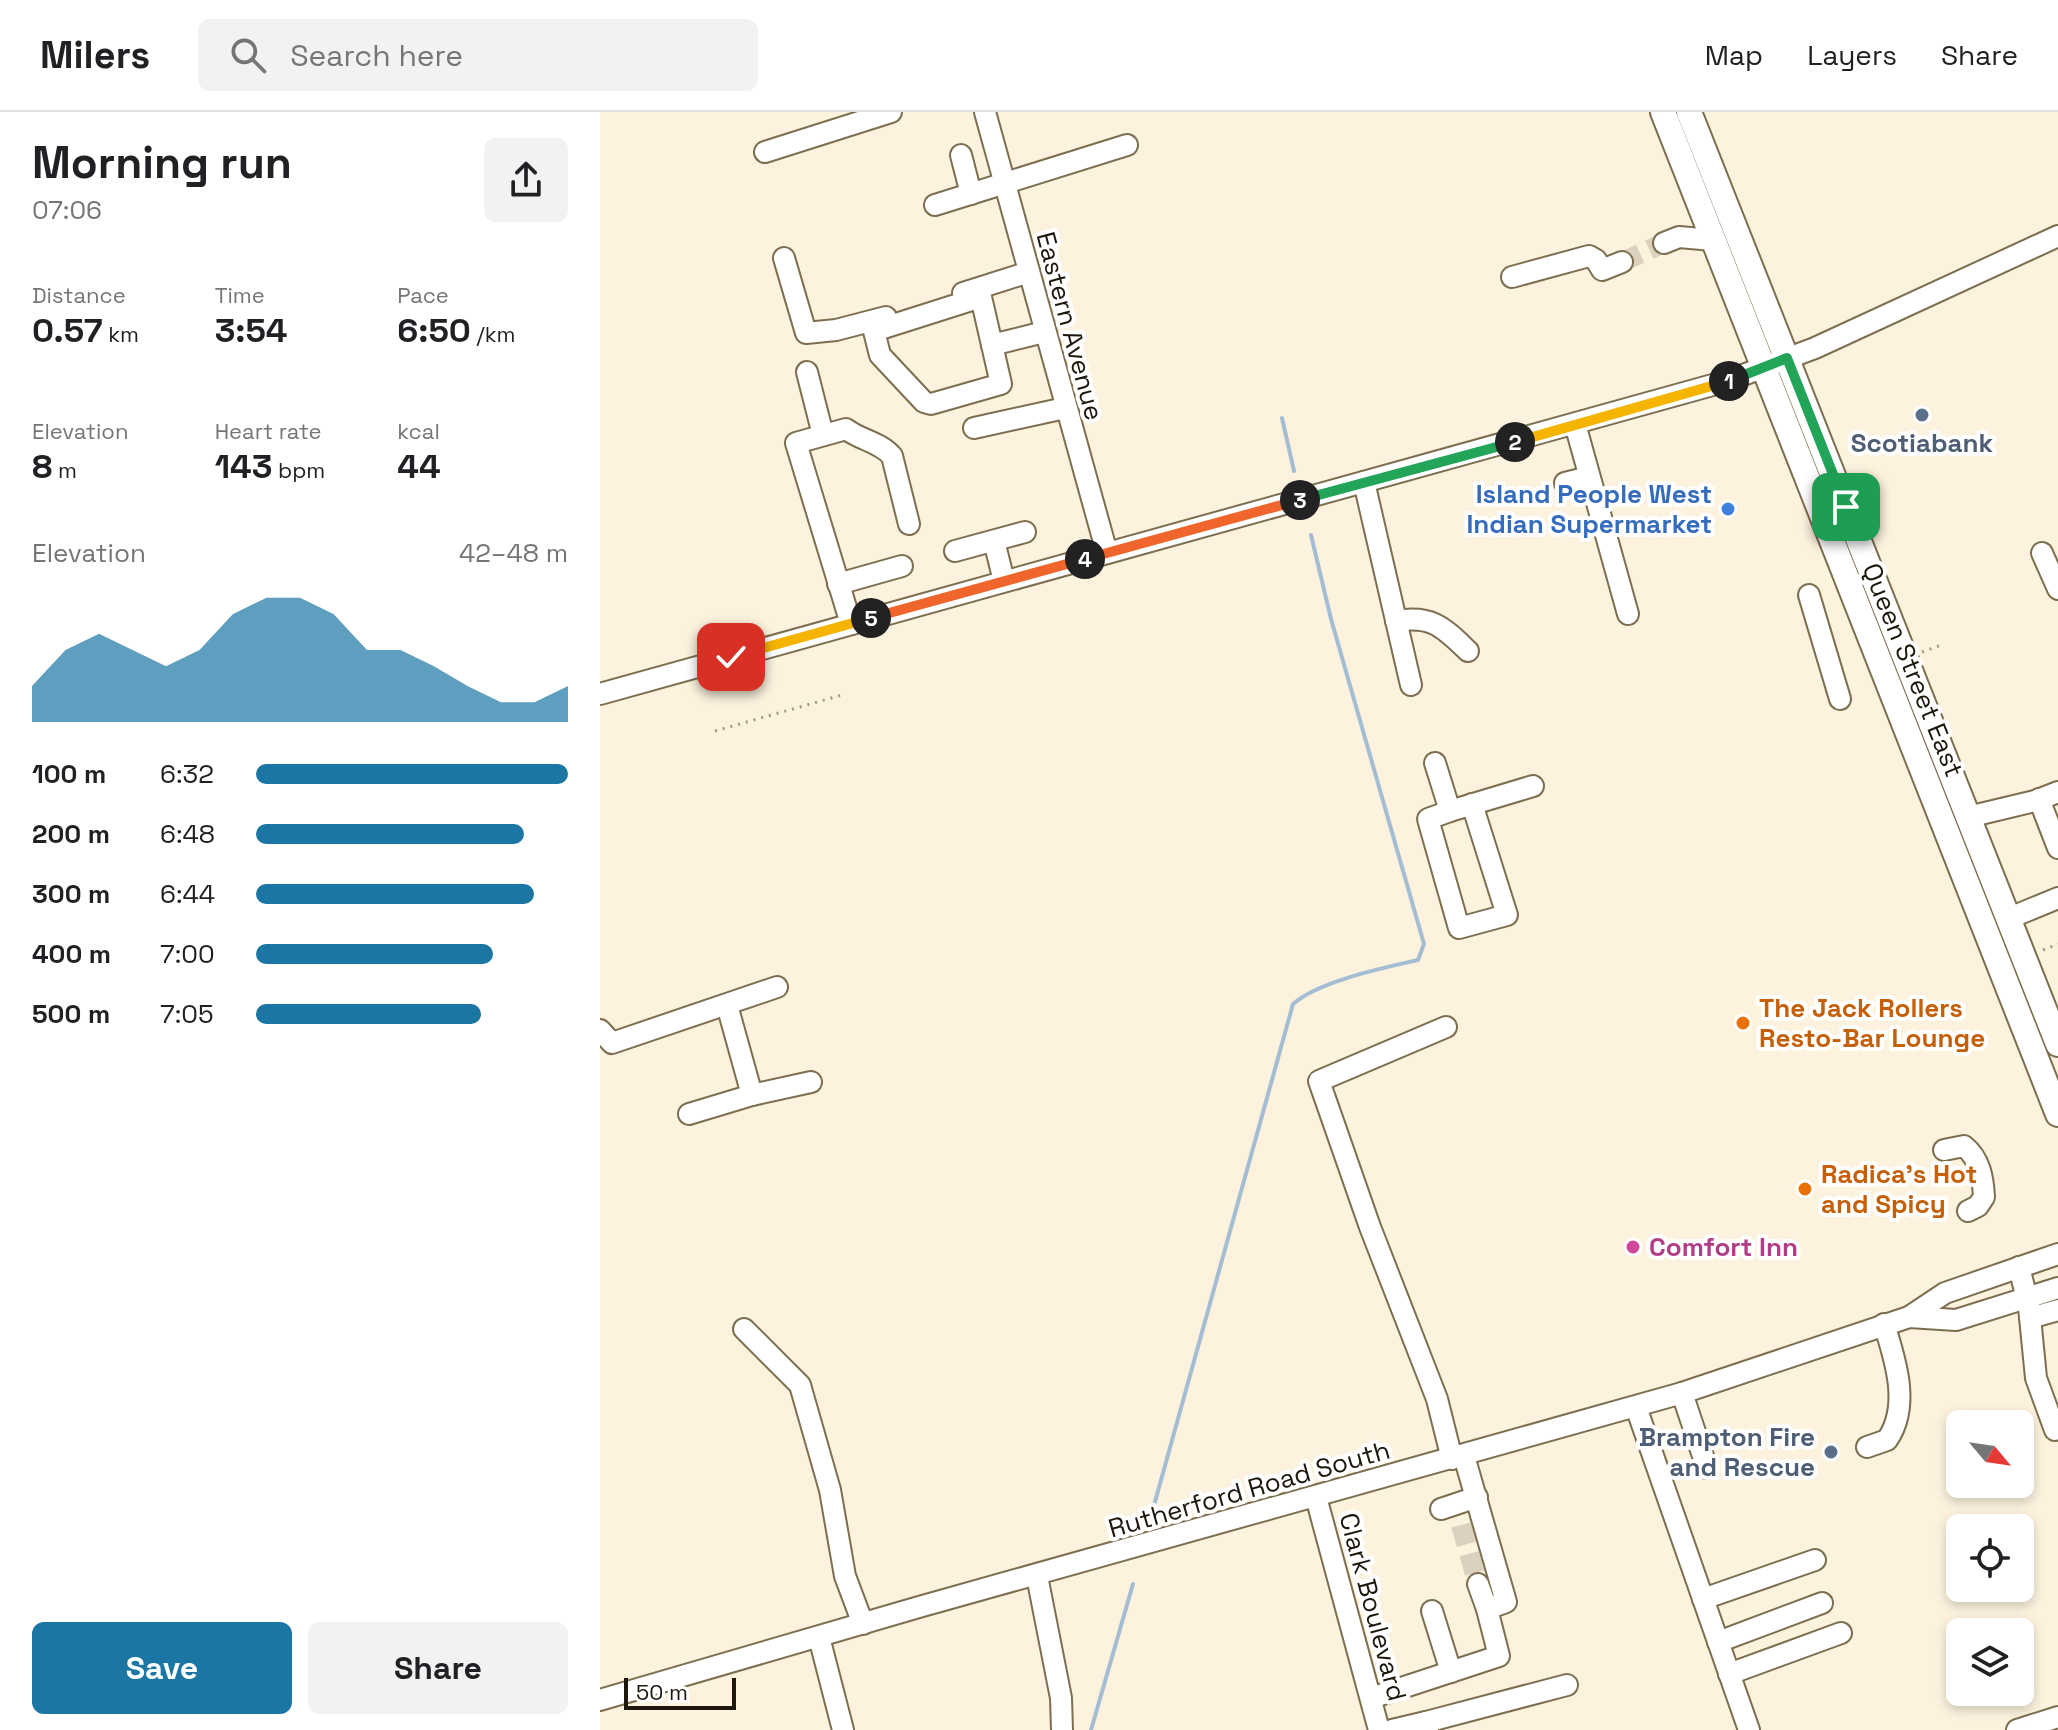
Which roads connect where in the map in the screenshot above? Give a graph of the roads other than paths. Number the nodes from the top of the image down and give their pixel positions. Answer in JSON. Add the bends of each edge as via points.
{"nodes":[{"id":1,"x":891,"y":112,"type":"edge"},
{"id":2,"x":985,"y":112,"type":"edge"},
{"id":3,"x":1663,"y":112,"type":"edge"},
{"id":4,"x":1689,"y":112,"type":"edge"},
{"id":5,"x":1127,"y":145,"type":"dead end"},
{"id":6,"x":765,"y":152,"type":"dead end"},
{"id":7,"x":961,"y":155,"type":"dead end"},
{"id":8,"x":1005,"y":184,"type":"junction"},
{"id":9,"x":971,"y":194,"type":"junction"},
{"id":10,"x":935,"y":205,"type":"dead end"},
{"id":11,"x":1700,"y":208,"type":"junction"},
{"id":12,"x":2058,"y":236,"type":"edge"},
{"id":13,"x":1713,"y":240,"type":"junction"},
{"id":14,"x":784,"y":258,"type":"dead end"},
{"id":15,"x":1622,"y":262,"type":"tunnel mouth"},
{"id":16,"x":1029,"y":272,"type":"junction"},
{"id":17,"x":1512,"y":277,"type":"dead end"},
{"id":18,"x":1044,"y":332,"type":"junction"},
{"id":19,"x":992,"y":345,"type":"junction"},
{"id":20,"x":1787,"y":358,"type":"junction"},
{"id":21,"x":1762,"y":368,"type":"junction"},
{"id":22,"x":807,"y":372,"type":"dead end"},
{"id":23,"x":1065,"y":408,"type":"junction"},
{"id":24,"x":1575,"y":424,"type":"junction"},
{"id":25,"x":974,"y":428,"type":"dead end"},
{"id":26,"x":823,"y":435,"type":"junction"},
{"id":27,"x":1589,"y":477,"type":"junction"},
{"id":28,"x":1364,"y":482,"type":"junction"},
{"id":29,"x":1565,"y":483,"type":"dead end"},
{"id":30,"x":909,"y":524,"type":"dead end"},
{"id":31,"x":1025,"y":532,"type":"dead end"},
{"id":32,"x":994,"y":541,"type":"junction"},
{"id":33,"x":955,"y":551,"type":"dead end"},
{"id":34,"x":1107,"y":553,"type":"junction"},
{"id":35,"x":2042,"y":553,"type":"dead end"},
{"id":36,"x":902,"y":566,"type":"dead end"},
{"id":37,"x":1004,"y":581,"type":"junction"},
{"id":38,"x":838,"y":584,"type":"junction"},
{"id":39,"x":2058,"y":589,"type":"edge"},
{"id":40,"x":1809,"y":595,"type":"dead end"},
{"id":41,"x":1628,"y":614,"type":"dead end"},
{"id":42,"x":1396,"y":621,"type":"junction"},
{"id":43,"x":851,"y":624,"type":"junction"},
{"id":44,"x":1468,"y":651,"type":"dead end"},
{"id":45,"x":1411,"y":685,"type":"dead end"},
{"id":46,"x":600,"y":694,"type":"edge"},
{"id":47,"x":1840,"y":699,"type":"dead end"},
{"id":48,"x":1435,"y":763,"type":"dead end"},
{"id":49,"x":1533,"y":786,"type":"dead end"},
{"id":50,"x":2048,"y":796,"type":"edge"},
{"id":51,"x":1472,"y":804,"type":"junction"},
{"id":52,"x":1450,"y":811,"type":"junction"},
{"id":53,"x":1968,"y":817,"type":"junction"},
{"id":54,"x":2058,"y":848,"type":"edge"},
{"id":55,"x":2058,"y":898,"type":"edge"},
{"id":56,"x":2007,"y":919,"type":"junction"},
{"id":57,"x":777,"y":987,"type":"dead end"},
{"id":58,"x":727,"y":1005,"type":"junction"},
{"id":59,"x":2051,"y":1009,"type":"edge"},
{"id":60,"x":2021,"y":1021,"type":"junction"},
{"id":61,"x":1446,"y":1027,"type":"dead end"},
{"id":62,"x":600,"y":1030,"type":"edge"},
{"id":63,"x":2058,"y":1044,"type":"edge"},
{"id":64,"x":811,"y":1082,"type":"dead end"},
{"id":65,"x":752,"y":1095,"type":"junction"},
{"id":66,"x":689,"y":1114,"type":"dead end"},
{"id":67,"x":2058,"y":1114,"type":"edge"},
{"id":68,"x":1944,"y":1150,"type":"dead end"},
{"id":69,"x":1968,"y":1211,"type":"dead end"},
{"id":70,"x":2058,"y":1254,"type":"edge"},
{"id":71,"x":2019,"y":1267,"type":"junction"},
{"id":72,"x":2058,"y":1288,"type":"edge"},
{"id":73,"x":2028,"y":1308,"type":"junction"},
{"id":74,"x":2058,"y":1310,"type":"edge"},
{"id":75,"x":1909,"y":1317,"type":"junction"},
{"id":76,"x":1884,"y":1324,"type":"junction"},
{"id":77,"x":744,"y":1329,"type":"dead end"},
{"id":78,"x":1682,"y":1393,"type":"junction"},
{"id":79,"x":1636,"y":1407,"type":"junction"},
{"id":80,"x":2055,"y":1430,"type":"dead end"},
{"id":81,"x":1867,"y":1447,"type":"dead end"},
{"id":82,"x":1458,"y":1457,"type":"junction"},
{"id":83,"x":1707,"y":1468,"type":"dead end"},
{"id":84,"x":1316,"y":1497,"type":"junction"},
{"id":85,"x":1477,"y":1497,"type":"junction"},
{"id":86,"x":1461,"y":1525,"type":"tunnel mouth"},
{"id":87,"x":1815,"y":1560,"type":"dead end"},
{"id":88,"x":1037,"y":1576,"type":"junction"},
{"id":89,"x":1478,"y":1584,"type":"tunnel mouth"},
{"id":90,"x":1703,"y":1599,"type":"junction"},
{"id":91,"x":1822,"y":1603,"type":"dead end"},
{"id":92,"x":1487,"y":1609,"type":"junction"},
{"id":93,"x":1432,"y":1611,"type":"dead end"},
{"id":94,"x":863,"y":1624,"type":"junction"},
{"id":95,"x":1841,"y":1633,"type":"dead end"},
{"id":96,"x":819,"y":1637,"type":"junction"},
{"id":97,"x":1718,"y":1642,"type":"junction"},
{"id":98,"x":1451,"y":1672,"type":"junction"},
{"id":99,"x":1729,"y":1674,"type":"junction"},
{"id":100,"x":1567,"y":1685,"type":"dead end"},
{"id":101,"x":1371,"y":1698,"type":"junction"},
{"id":102,"x":600,"y":1700,"type":"edge"},
{"id":103,"x":2058,"y":1717,"type":"edge"},
{"id":104,"x":1427,"y":1726,"type":"edge"},
{"id":105,"x":843,"y":1730,"type":"edge"},
{"id":106,"x":1062,"y":1730,"type":"edge"},
{"id":107,"x":1379,"y":1730,"type":"edge"},
{"id":108,"x":1392,"y":1730,"type":"edge"},
{"id":109,"x":1749,"y":1730,"type":"edge"},
{"id":110,"x":2017,"y":1730,"type":"edge"}],
"edges":[{"from":1,"to":6,"type":"street"},
{"from":2,"to":8,"type":"street","name":"Eastern Avenue"},
{"from":3,"to":11,"type":"main road","name":"Queen Street East"},
{"from":4,"to":20,"type":"main road","name":"Queen Street East"},
{"from":5,"to":8,"type":"street"},
{"from":7,"to":9,"type":"street"},
{"from":8,"to":9,"type":"street"},
{"from":8,"to":16,"type":"street","name":"Eastern Avenue"},
{"from":9,"to":10,"type":"street"},
{"from":11,"to":13,"type":"main road","name":"Queen Street East"},
{"from":11,"to":13,"type":"street","via":[[1671,240]]},
{"from":12,"to":20,"type":"street"},
{"from":13,"to":21,"type":"main road","name":"Queen Street East"},
{"from":14,"to":16,"type":"street","via":[[806,333],[887,317]]},
{"from":15,"to":17,"type":"street","via":[[1602,270],[1589,256]]},
{"from":16,"to":18,"type":"street","name":"Eastern Avenue"},
{"from":18,"to":19,"type":"street"},
{"from":18,"to":23,"type":"street","name":"Eastern Avenue"},
{"from":19,"to":19,"type":"street","via":[[981,297],[874,331],[880,355],[931,404],[1001,384]]},
{"from":20,"to":21,"type":"street"},
{"from":20,"to":53,"type":"main road","name":"Queen Street East"},
{"from":21,"to":24,"type":"street"},
{"from":21,"to":60,"type":"main road","name":"Queen Street East"},
{"from":22,"to":26,"type":"street"},
{"from":23,"to":25,"type":"street"},
{"from":23,"to":34,"type":"street","name":"Eastern Avenue"},
{"from":24,"to":27,"type":"street"},
{"from":24,"to":28,"type":"street"},
{"from":26,"to":30,"type":"street","via":[[846,429],[892,456]]},
{"from":26,"to":38,"type":"street","via":[[796,443]]},
{"from":27,"to":29,"type":"street"},
{"from":27,"to":41,"type":"street"},
{"from":28,"to":34,"type":"street"},
{"from":28,"to":42,"type":"street"},
{"from":31,"to":32,"type":"street"},
{"from":32,"to":33,"type":"street"},
{"from":32,"to":37,"type":"street"},
{"from":34,"to":37,"type":"street"},
{"from":35,"to":39,"type":"street"},
{"from":36,"to":38,"type":"street"},
{"from":37,"to":43,"type":"street"},
{"from":38,"to":43,"type":"street"},
{"from":40,"to":47,"type":"street"},
{"from":42,"to":44,"type":"street","via":[[1418,617],[1446,630]]},
{"from":42,"to":45,"type":"street"},
{"from":43,"to":46,"type":"street"},
{"from":48,"to":52,"type":"street"},
{"from":49,"to":51,"type":"street"},
{"from":50,"to":53,"type":"street"},
{"from":50,"to":54,"type":"street"},
{"from":51,"to":52,"type":"street"},
{"from":51,"to":52,"type":"street","via":[[1507,915],[1459,928],[1428,819]]},
{"from":53,"to":56,"type":"main road","name":"Queen Street East"},
{"from":55,"to":56,"type":"street"},
{"from":56,"to":59,"type":"main road","name":"Queen Street East"},
{"from":57,"to":58,"type":"street"},
{"from":58,"to":62,"type":"street","via":[[612,1043]]},
{"from":58,"to":65,"type":"street"},
{"from":59,"to":60,"type":"street"},
{"from":59,"to":63,"type":"main road","name":"Queen Street East"},
{"from":60,"to":67,"type":"main road","name":"Queen Street East"},
{"from":61,"to":82,"type":"street","via":[[1319,1081]]},
{"from":64,"to":65,"type":"street"},
{"from":65,"to":66,"type":"street"},
{"from":68,"to":69,"type":"street","via":[[1964,1146],[1974,1154],[1984,1197]]},
{"from":70,"to":71,"type":"street","name":"Rutherford Road South"},
{"from":71,"to":73,"type":"street"},
{"from":71,"to":75,"type":"street","name":"Rutherford Road South","via":[[1945,1293]]},
{"from":72,"to":73,"type":"street","name":"Rutherford Road South"},
{"from":73,"to":74,"type":"street"},
{"from":73,"to":75,"type":"street","name":"Rutherford Road South","via":[[1956,1320]]},
{"from":73,"to":80,"type":"street","via":[[2036,1378]]},
{"from":75,"to":76,"type":"street","name":"Rutherford Road South"},
{"from":76,"to":78,"type":"street","name":"Rutherford Road South"},
{"from":76,"to":81,"type":"street","via":[[1899,1373],[1897,1414],[1887,1440]]},
{"from":77,"to":94,"type":"street","via":[[800,1385],[830,1490],[845,1576]]},
{"from":78,"to":79,"type":"street","name":"Rutherford Road South"},
{"from":78,"to":83,"type":"street"},
{"from":79,"to":82,"type":"street","name":"Rutherford Road South"},
{"from":79,"to":90,"type":"street"},
{"from":82,"to":84,"type":"street","name":"Rutherford Road South"},
{"from":82,"to":85,"type":"street"},
{"from":84,"to":88,"type":"street","name":"Rutherford Road South"},
{"from":84,"to":101,"type":"street","name":"Clark Boulevard"},
{"from":85,"to":86,"type":"street","via":[[1448,1507]]},
{"from":85,"to":92,"type":"street","via":[[1506,1602]]},
{"from":87,"to":90,"type":"street"},
{"from":88,"to":94,"type":"street","name":"Rutherford Road South"},
{"from":88,"to":106,"type":"street","via":[[1061,1698]]},
{"from":89,"to":92,"type":"street"},
{"from":90,"to":97,"type":"street"},
{"from":91,"to":97,"type":"street"},
{"from":92,"to":98,"type":"street","via":[[1499,1656]]},
{"from":93,"to":98,"type":"street"},
{"from":94,"to":96,"type":"street","name":"Rutherford Road South"},
{"from":95,"to":99,"type":"street"},
{"from":96,"to":102,"type":"street","name":"Rutherford Road South"},
{"from":96,"to":105,"type":"street"},
{"from":97,"to":99,"type":"street"},
{"from":98,"to":101,"type":"street"},
{"from":99,"to":109,"type":"street"},
{"from":100,"to":104,"type":"street"},
{"from":101,"to":107,"type":"street","name":"Clark Boulevard"},
{"from":103,"to":110,"type":"street"},
{"from":104,"to":108,"type":"street"}]}
